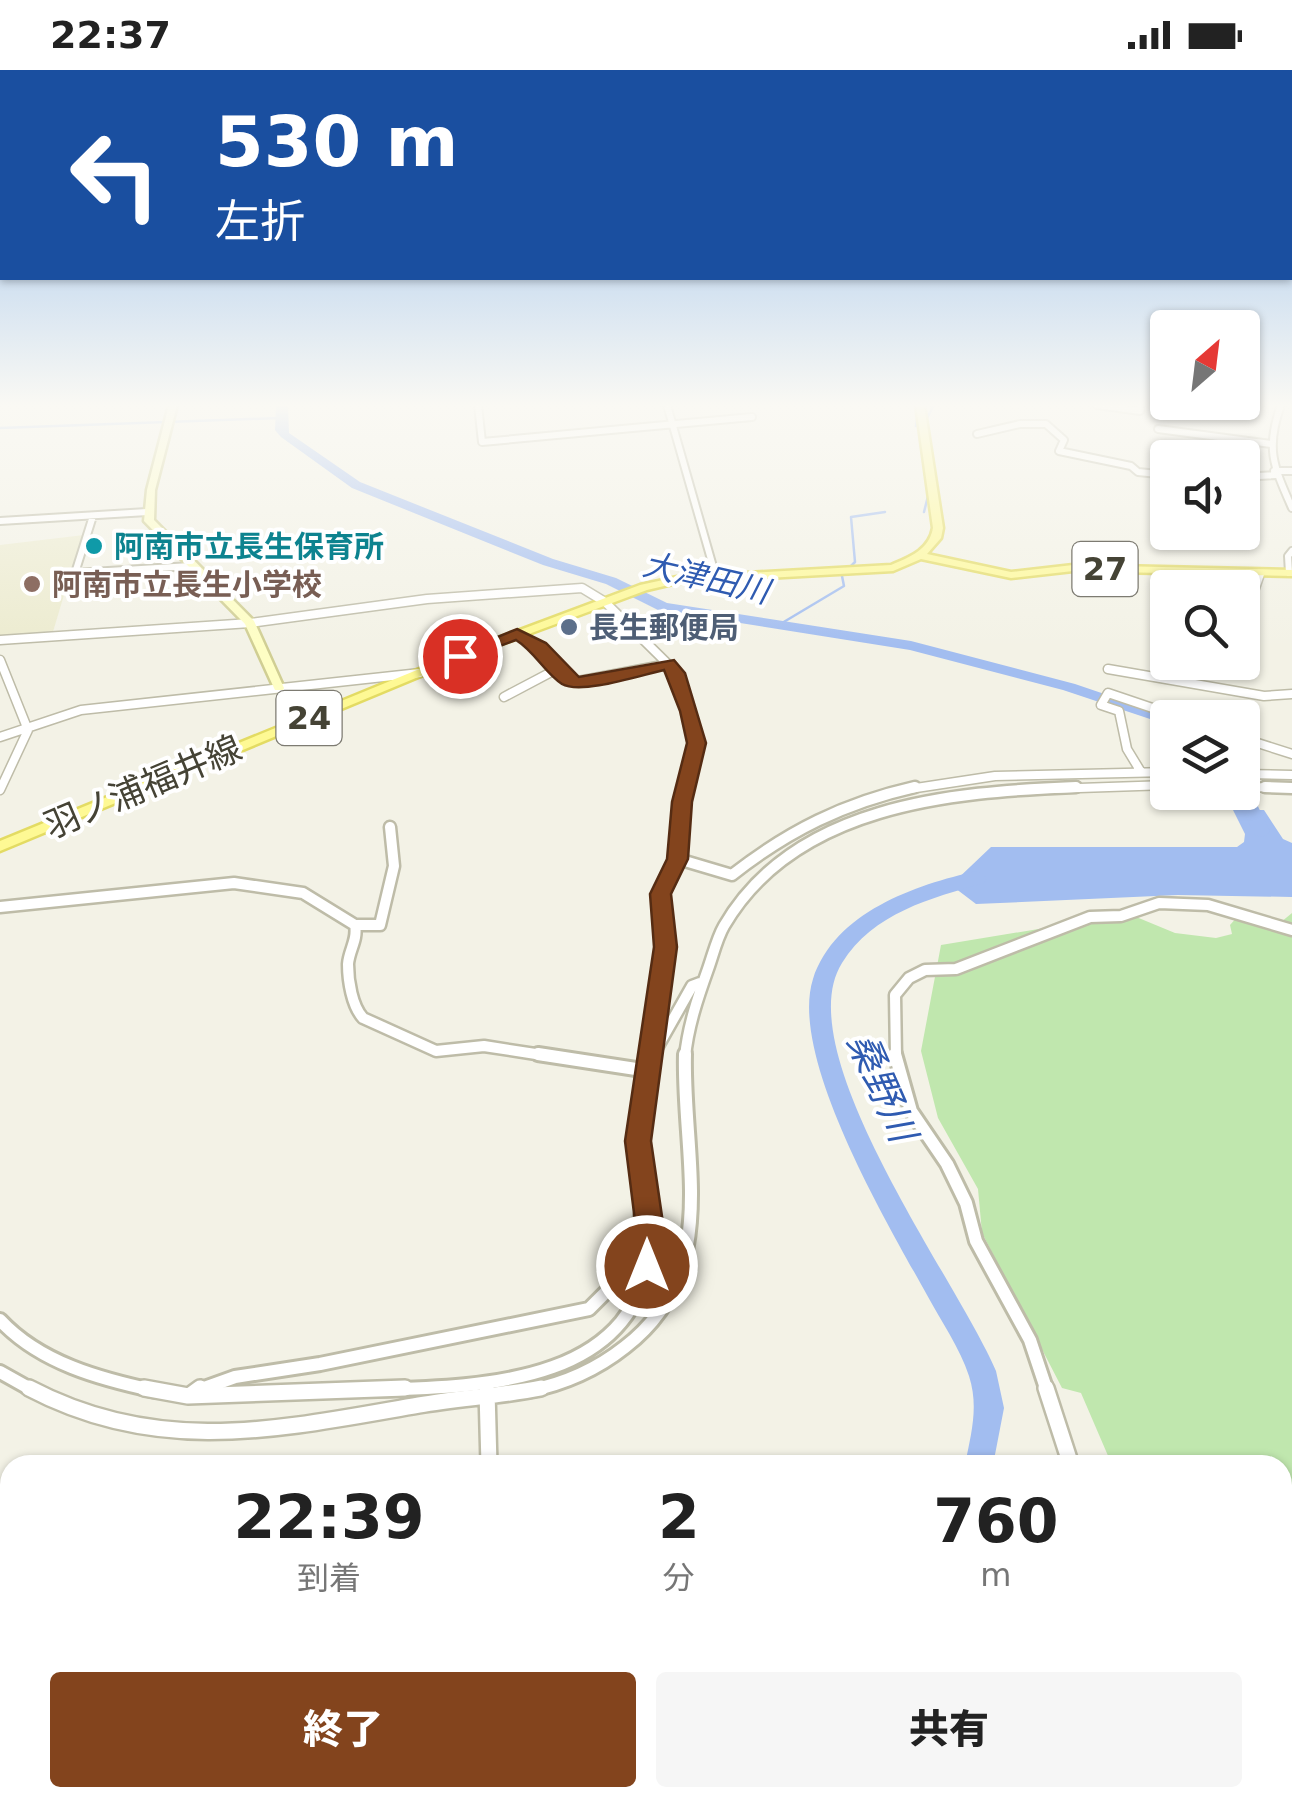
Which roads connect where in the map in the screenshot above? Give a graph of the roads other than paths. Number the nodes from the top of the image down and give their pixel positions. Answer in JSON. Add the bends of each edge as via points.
{"nodes":[{"id":1,"x":153,"y":486,"type":"edge"},
{"id":2,"x":690,"y":486,"type":"edge"},
{"id":3,"x":932,"y":486,"type":"edge"},
{"id":4,"x":147,"y":512,"type":"junction"},
{"id":5,"x":93,"y":516,"type":"junction"},
{"id":6,"x":0,"y":520,"type":"edge"},
{"id":7,"x":1292,"y":551,"type":"edge"},
{"id":8,"x":920,"y":556,"type":"junction"},
{"id":9,"x":191,"y":566,"type":"junction"},
{"id":10,"x":1150,"y":570,"type":"edge"},
{"id":11,"x":1260,"y":573,"type":"edge"},
{"id":12,"x":1290,"y":573,"type":"edge"},
{"id":13,"x":716,"y":578,"type":"junction"},
{"id":14,"x":605,"y":602,"type":"junction"},
{"id":15,"x":250,"y":623,"type":"junction"},
{"id":16,"x":517,"y":634,"type":"junction"},
{"id":17,"x":0,"y":640,"type":"edge"},
{"id":18,"x":0,"y":660,"type":"edge"},
{"id":19,"x":668,"y":664,"type":"junction"},
{"id":20,"x":558,"y":669,"type":"junction"},
{"id":21,"x":1108,"y":669,"type":"dead end"},
{"id":22,"x":420,"y":672,"type":"junction"},
{"id":23,"x":279,"y":688,"type":"junction"},
{"id":24,"x":1292,"y":694,"type":"edge"},
{"id":25,"x":504,"y":697,"type":"dead end"},
{"id":26,"x":1150,"y":710,"type":"edge"},
{"id":27,"x":26,"y":726,"type":"junction"},
{"id":28,"x":0,"y":738,"type":"edge"},
{"id":29,"x":1260,"y":744,"type":"edge"},
{"id":30,"x":1292,"y":754,"type":"edge"},
{"id":31,"x":1141,"y":772,"type":"junction"},
{"id":32,"x":1150,"y":772,"type":"edge"},
{"id":33,"x":1260,"y":774,"type":"edge"},
{"id":34,"x":1292,"y":775,"type":"edge"},
{"id":35,"x":1150,"y":786,"type":"edge"},
{"id":36,"x":1260,"y":787,"type":"edge"},
{"id":37,"x":1292,"y":788,"type":"edge"},
{"id":38,"x":0,"y":790,"type":"edge"},
{"id":39,"x":390,"y":827,"type":"dead end"},
{"id":40,"x":0,"y":846,"type":"edge"},
{"id":41,"x":678,"y":859,"type":"junction"},
{"id":42,"x":0,"y":907,"type":"edge"},
{"id":43,"x":355,"y":925,"type":"junction"},
{"id":44,"x":1292,"y":930,"type":"edge"},
{"id":45,"x":700,"y":983,"type":"junction"},
{"id":46,"x":651,"y":1050,"type":"junction"},
{"id":47,"x":649,"y":1070,"type":"junction"},
{"id":48,"x":645,"y":1203,"type":"junction"},
{"id":49,"x":0,"y":1320,"type":"edge"},
{"id":50,"x":0,"y":1372,"type":"edge"},
{"id":51,"x":188,"y":1396,"type":"junction"},
{"id":52,"x":488,"y":1397,"type":"junction"},
{"id":53,"x":489,"y":1455,"type":"edge"},
{"id":54,"x":1068,"y":1455,"type":"edge"}],
"edges":[{"from":1,"to":4,"type":"street"},
{"from":2,"to":13,"type":"street"},
{"from":3,"to":8,"type":"main road","via":[[938,528]]},
{"from":4,"to":5,"type":"street"},
{"from":4,"to":9,"type":"street"},
{"from":5,"to":6,"type":"street"},
{"from":5,"to":9,"type":"street","via":[[75,573]]},
{"from":7,"to":12,"type":"street"},
{"from":8,"to":10,"type":"main road","number":"27","via":[[1011,575]]},
{"from":8,"to":13,"type":"main road","number":"24","via":[[874,571]]},
{"from":9,"to":15,"type":"street"},
{"from":11,"to":12,"type":"main road","number":"27"},
{"from":13,"to":14,"type":"main road","name":"羽ノ浦福井線","number":"24","via":[[644,587]]},
{"from":14,"to":15,"type":"street","via":[[582,588],[491,593]]},
{"from":14,"to":16,"type":"main road","name":"羽ノ浦福井線","number":"24"},
{"from":14,"to":19,"type":"street"},
{"from":15,"to":17,"type":"street"},
{"from":15,"to":23,"type":"street"},
{"from":16,"to":20,"type":"street","via":[[540,647]]},
{"from":16,"to":22,"type":"main road","name":"羽ノ浦福井線","number":"24"},
{"from":18,"to":27,"type":"street"},
{"from":19,"to":20,"type":"street","via":[[578,683]]},
{"from":19,"to":41,"type":"street","via":[[683,690],[697,743],[682,802]]},
{"from":20,"to":25,"type":"street"},
{"from":21,"to":24,"type":"street","via":[[1264,696]]},
{"from":22,"to":23,"type":"street"},
{"from":22,"to":40,"type":"main road","name":"羽ノ浦福井線","number":"24"},
{"from":23,"to":27,"type":"street","via":[[80,710]]},
{"from":26,"to":31,"type":"street","via":[[1104,699],[1118,711]]},
{"from":27,"to":28,"type":"street"},
{"from":27,"to":38,"type":"street"},
{"from":29,"to":30,"type":"street"},
{"from":31,"to":32,"type":"street"},
{"from":31,"to":41,"type":"street","via":[[1033,775],[895,792],[802,822],[732,875]]},
{"from":33,"to":34,"type":"street"},
{"from":35,"to":45,"type":"street","via":[[966,795],[852,818],[775,862],[744,894],[725,919]]},
{"from":36,"to":37,"type":"street"},
{"from":39,"to":43,"type":"street","via":[[394,866],[383,923]]},
{"from":41,"to":46,"type":"street","via":[[660,894],[666,947]]},
{"from":42,"to":43,"type":"street","via":[[234,883],[302,894]]},
{"from":43,"to":47,"type":"street","via":[[348,963],[355,1009],[401,1038],[436,1051],[484,1046]]},
{"from":44,"to":54,"type":"street","via":[[1208,906],[1159,903],[1121,916],[1090,917],[956,969],[925,970],[895,995],[893,1046],[912,1111],[947,1164],[976,1242],[1030,1340]]},
{"from":45,"to":46,"type":"street"},
{"from":45,"to":52,"type":"street","via":[[685,1052],[692,1210],[678,1283],[632,1343],[587,1372],[534,1392]]},
{"from":46,"to":47,"type":"street"},
{"from":47,"to":48,"type":"street","via":[[638,1141]]},
{"from":48,"to":51,"type":"street","via":[[636,1254],[621,1280],[589,1308],[235,1378]]},
{"from":48,"to":52,"type":"street","via":[[647,1266],[638,1296],[614,1330],[588,1352]]},
{"from":49,"to":51,"type":"street","via":[[54,1359],[145,1390]]},
{"from":50,"to":52,"type":"street","via":[[97,1418],[162,1432],[242,1433]]},
{"from":51,"to":52,"type":"street"},
{"from":52,"to":53,"type":"street"}]}
